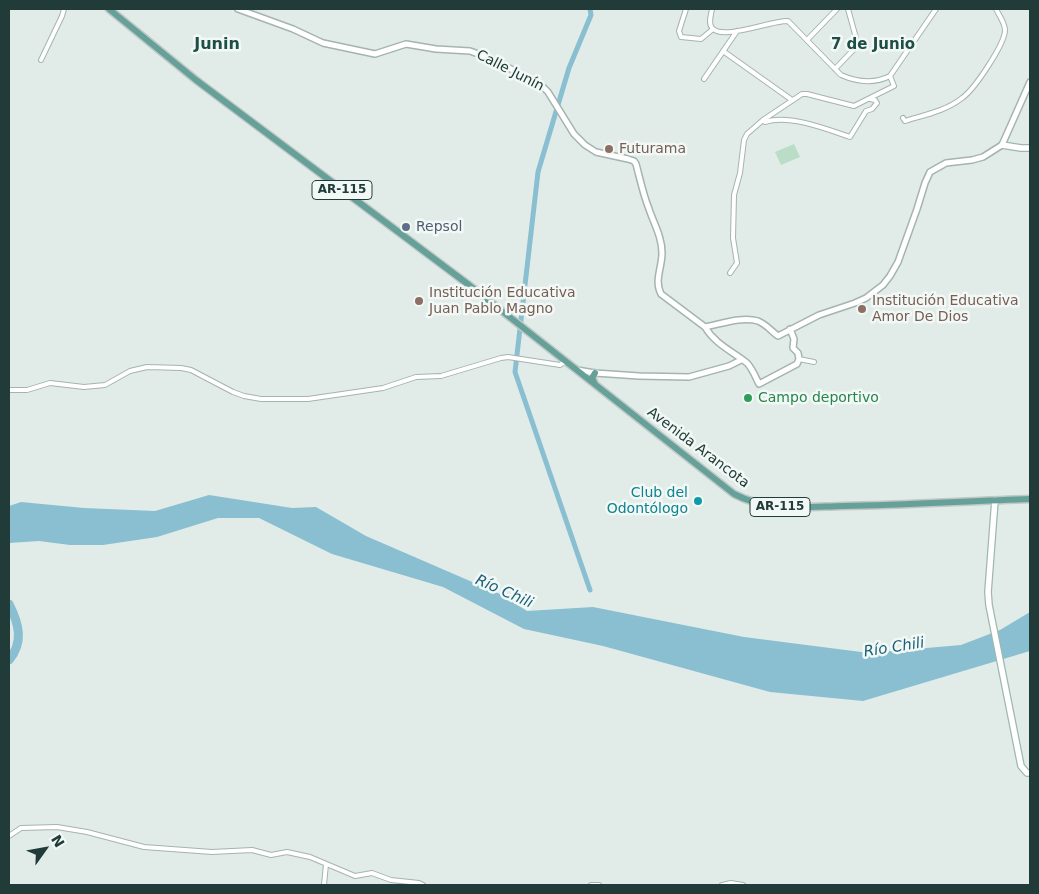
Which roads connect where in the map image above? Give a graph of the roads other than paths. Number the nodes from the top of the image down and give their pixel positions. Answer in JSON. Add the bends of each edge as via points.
{"nodes":[{"id":1,"x":64,"y":9,"type":"edge"},
{"id":2,"x":109,"y":9,"type":"edge"},
{"id":3,"x":238,"y":9,"type":"edge"},
{"id":4,"x":686,"y":9,"type":"edge"},
{"id":5,"x":712,"y":9,"type":"edge"},
{"id":6,"x":837,"y":9,"type":"edge"},
{"id":7,"x":848,"y":9,"type":"edge"},
{"id":8,"x":936,"y":9,"type":"edge"},
{"id":9,"x":996,"y":9,"type":"edge"},
{"id":10,"x":713,"y":28,"type":"junction"},
{"id":11,"x":737,"y":31,"type":"junction"},
{"id":12,"x":808,"y":40,"type":"junction"},
{"id":13,"x":723,"y":52,"type":"junction"},
{"id":14,"x":41,"y":60,"type":"dead end"},
{"id":15,"x":835,"y":68,"type":"junction"},
{"id":16,"x":890,"y":76,"type":"junction"},
{"id":17,"x":704,"y":79,"type":"dead end"},
{"id":18,"x":1030,"y":82,"type":"edge"},
{"id":19,"x":870,"y":99,"type":"junction"},
{"id":20,"x":792,"y":100,"type":"junction"},
{"id":21,"x":903,"y":118,"type":"dead end"},
{"id":22,"x":763,"y":120,"type":"junction"},
{"id":23,"x":1002,"y":145,"type":"junction"},
{"id":24,"x":1030,"y":148,"type":"edge"},
{"id":25,"x":730,"y":272,"type":"dead end"},
{"id":26,"x":705,"y":327,"type":"junction"},
{"id":27,"x":790,"y":329,"type":"junction"},
{"id":28,"x":799,"y":359,"type":"junction"},
{"id":29,"x":741,"y":360,"type":"junction"},
{"id":30,"x":566,"y":362,"type":"junction"},
{"id":31,"x":814,"y":362,"type":"dead end"},
{"id":32,"x":576,"y":370,"type":"junction"},
{"id":33,"x":595,"y":373,"type":"junction"},
{"id":34,"x":595,"y":385,"type":"junction"},
{"id":35,"x":9,"y":390,"type":"edge"},
{"id":36,"x":1030,"y":499,"type":"edge"},
{"id":37,"x":995,"y":500,"type":"junction"},
{"id":38,"x":1030,"y":773,"type":"edge"},
{"id":39,"x":9,"y":836,"type":"edge"},
{"id":40,"x":326,"y":864,"type":"junction"},
{"id":41,"x":324,"y":885,"type":"edge"},
{"id":42,"x":424,"y":885,"type":"edge"},
{"id":43,"x":590,"y":885,"type":"edge"},
{"id":44,"x":599,"y":885,"type":"edge"},
{"id":45,"x":722,"y":885,"type":"edge"},
{"id":46,"x":742,"y":885,"type":"edge"}],
"edges":[{"from":1,"to":14,"type":"street"},
{"from":2,"to":30,"type":"main road","number":"AR-115","via":[[196,80]]},
{"from":3,"to":26,"type":"street","name":"Calle Junín","via":[[323,43],[375,54],[406,44],[436,50],[470,51],[541,85],[585,145],[596,152],[634,161],[661,242],[657,287],[660,294]]},
{"from":4,"to":10,"type":"street","via":[[678,31],[681,37],[701,39]]},
{"from":5,"to":10,"type":"street","via":[[710,22]]},
{"from":6,"to":12,"type":"street"},
{"from":7,"to":15,"type":"street","via":[[858,45]]},
{"from":8,"to":16,"type":"street"},
{"from":9,"to":21,"type":"street","via":[[1005,31],[998,50],[968,93],[940,110],[905,121]]},
{"from":10,"to":11,"type":"street","via":[[719,32]]},
{"from":11,"to":12,"type":"street","via":[[780,20],[788,21]]},
{"from":11,"to":13,"type":"street"},
{"from":12,"to":15,"type":"street"},
{"from":13,"to":17,"type":"street"},
{"from":13,"to":20,"type":"street"},
{"from":15,"to":16,"type":"street","via":[[841,75],[862,82]]},
{"from":16,"to":19,"type":"street","via":[[894,86]]},
{"from":18,"to":23,"type":"street"},
{"from":19,"to":20,"type":"street","via":[[854,106],[807,94]]},
{"from":19,"to":22,"type":"street","via":[[877,103],[866,111],[850,137],[784,118]]},
{"from":20,"to":22,"type":"street"},
{"from":22,"to":25,"type":"street","via":[[744,140],[734,195],[733,238],[737,263]]},
{"from":23,"to":24,"type":"main road"},
{"from":23,"to":27,"type":"street","via":[[984,156],[946,163],[930,172],[896,266],[880,287],[856,303]]},
{"from":26,"to":27,"type":"street","via":[[751,320],[759,321],[778,336]]},
{"from":26,"to":29,"type":"street","name":"Calle Junín","via":[[722,347]]},
{"from":27,"to":28,"type":"street","via":[[793,348]]},
{"from":28,"to":29,"type":"street","name":"Calle Junín","via":[[794,366],[759,384]]},
{"from":28,"to":31,"type":"street"},
{"from":29,"to":33,"type":"street","via":[[689,377]]},
{"from":30,"to":32,"type":"main road","number":"AR-115"},
{"from":30,"to":35,"type":"street","via":[[560,365],[501,358],[441,376],[416,377],[383,388],[308,400],[244,396],[192,370],[181,368],[148,367],[130,371],[105,385],[84,387],[50,383],[28,390]]},
{"from":32,"to":33,"type":"street"},
{"from":32,"to":34,"type":"main road","name":"Avenida Arancota","number":"AR-115"},
{"from":33,"to":34,"type":"main road","via":[[592,378]]},
{"from":34,"to":37,"type":"main road","name":"Avenida Arancota","number":"AR-115","via":[[748,501],[786,507]]},
{"from":36,"to":37,"type":"main road","name":"Avenida Arancota","number":"AR-115"},
{"from":37,"to":38,"type":"main road","via":[[988,592],[992,626],[1021,766]]},
{"from":39,"to":40,"type":"street","via":[[21,828],[57,828],[144,847],[206,852],[252,850],[271,855],[287,852]]},
{"from":40,"to":41,"type":"street"},
{"from":40,"to":42,"type":"street","via":[[355,876],[372,873],[391,880]]},
{"from":43,"to":44,"type":"street"},
{"from":45,"to":46,"type":"street"}]}
